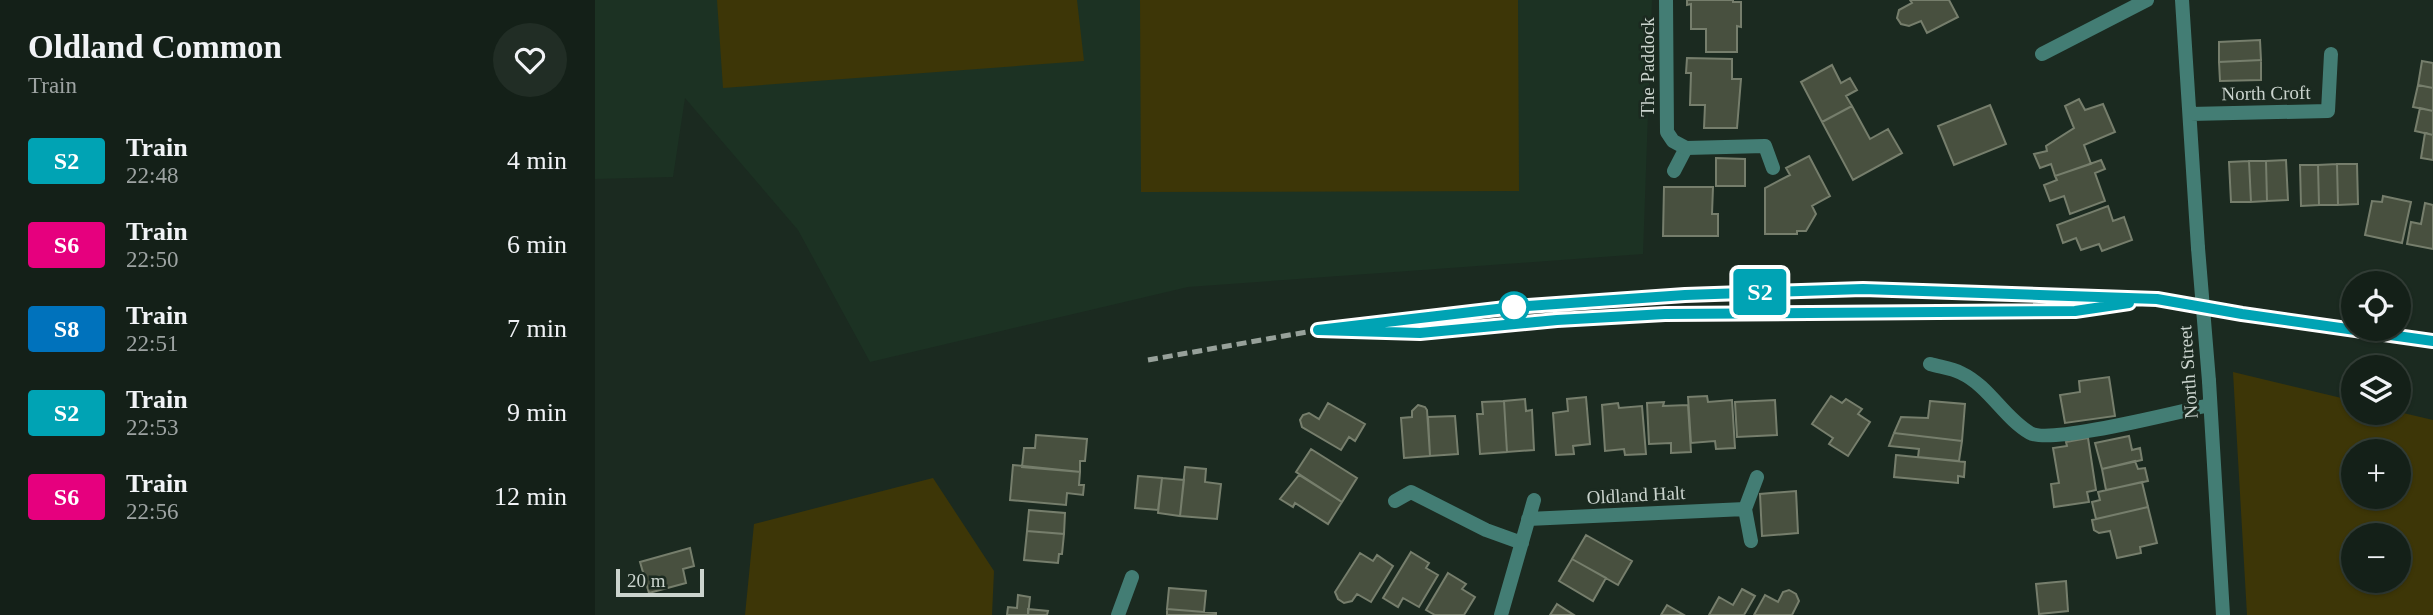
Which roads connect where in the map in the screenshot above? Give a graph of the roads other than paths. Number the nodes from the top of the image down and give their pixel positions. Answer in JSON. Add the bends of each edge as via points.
{"nodes":[{"id":1,"x":1666,"y":0,"type":"edge"},
{"id":2,"x":2147,"y":0,"type":"edge"},
{"id":3,"x":2182,"y":0,"type":"edge"},
{"id":4,"x":2042,"y":54,"type":"dead end"},
{"id":5,"x":2331,"y":54,"type":"dead end"},
{"id":6,"x":2190,"y":114,"type":"junction"},
{"id":7,"x":1686,"y":148,"type":"junction"},
{"id":8,"x":1773,"y":168,"type":"dead end"},
{"id":9,"x":1674,"y":171,"type":"dead end"},
{"id":10,"x":1930,"y":363,"type":"dead end"},
{"id":11,"x":2210,"y":405,"type":"junction"},
{"id":12,"x":1756,"y":477,"type":"dead end"},
{"id":13,"x":1534,"y":500,"type":"dead end"},
{"id":14,"x":1395,"y":501,"type":"dead end"},
{"id":15,"x":1745,"y":509,"type":"junction"},
{"id":16,"x":1528,"y":519,"type":"junction"},
{"id":17,"x":1751,"y":541,"type":"dead end"},
{"id":18,"x":1522,"y":542,"type":"junction"},
{"id":19,"x":1132,"y":577,"type":"dead end"},
{"id":20,"x":1118,"y":615,"type":"edge"},
{"id":21,"x":1501,"y":615,"type":"edge"},
{"id":22,"x":2223,"y":615,"type":"edge"}],
"edges":[{"from":1,"to":7,"type":"street","name":"The Paddock","via":[[1667,132]]},
{"from":2,"to":4,"type":"street"},
{"from":3,"to":6,"type":"street","name":"North Street"},
{"from":5,"to":6,"type":"street","name":"North Croft","via":[[2328,111]]},
{"from":6,"to":11,"type":"street","name":"North Street","bridge":true},
{"from":7,"to":8,"type":"street","via":[[1765,146]]},
{"from":7,"to":9,"type":"street"},
{"from":10,"to":11,"type":"street","via":[[1962,373],[2032,435],[2079,433]]},
{"from":11,"to":22,"type":"street","name":"North Street"},
{"from":12,"to":15,"type":"street"},
{"from":13,"to":16,"type":"street"},
{"from":14,"to":18,"type":"street","via":[[1412,492],[1486,530]]},
{"from":15,"to":16,"type":"street","name":"Oldland Halt"},
{"from":15,"to":17,"type":"street"},
{"from":16,"to":18,"type":"street"},
{"from":18,"to":21,"type":"street"},
{"from":19,"to":20,"type":"street"}]}
